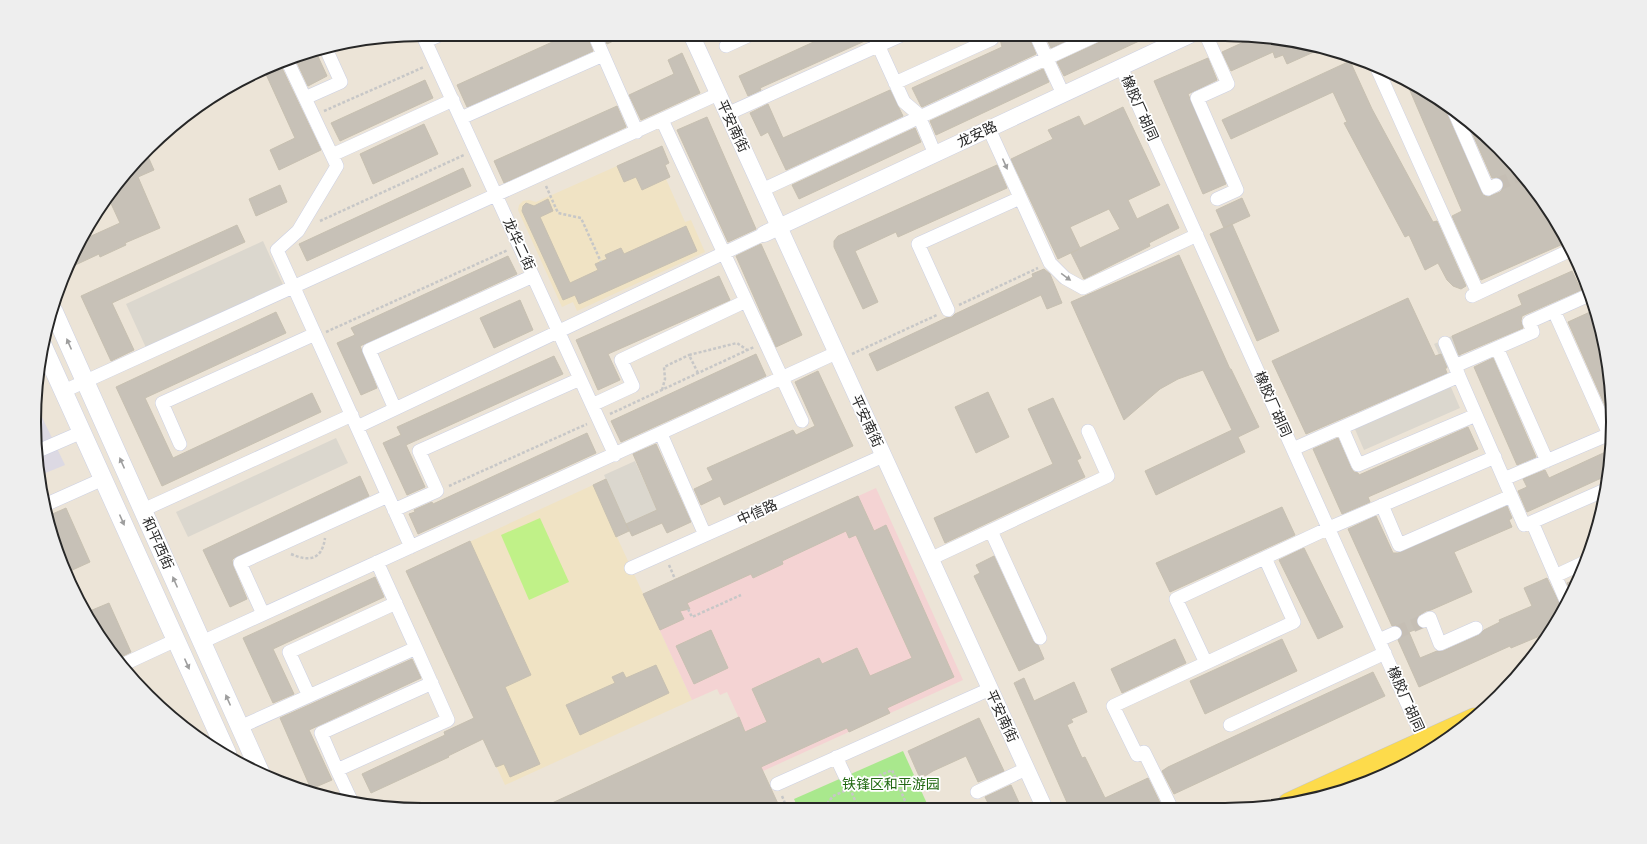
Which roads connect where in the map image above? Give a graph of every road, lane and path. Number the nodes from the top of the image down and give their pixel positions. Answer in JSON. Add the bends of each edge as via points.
{"nodes":[{"id":1,"x":425,"y":41,"type":"edge"},
{"id":2,"x":597,"y":41,"type":"edge"},
{"id":3,"x":694,"y":41,"type":"edge"},
{"id":4,"x":737,"y":41,"type":"edge"},
{"id":5,"x":874,"y":41,"type":"edge"},
{"id":6,"x":876,"y":41,"type":"edge"},
{"id":7,"x":988,"y":41,"type":"edge"},
{"id":8,"x":1039,"y":41,"type":"edge"},
{"id":9,"x":1084,"y":41,"type":"edge"},
{"id":10,"x":1177,"y":41,"type":"edge"},
{"id":11,"x":1209,"y":41,"type":"edge"},
{"id":12,"x":726,"y":46,"type":"dead end"},
{"id":13,"x":328,"y":53,"type":"edge"},
{"id":14,"x":603,"y":55,"type":"junction"},
{"id":15,"x":1046,"y":58,"type":"junction"},
{"id":16,"x":435,"y":62,"type":"junction"},
{"id":17,"x":289,"y":65,"type":"edge"},
{"id":18,"x":1121,"y":67,"type":"junction"},
{"id":19,"x":1379,"y":74,"type":"edge"},
{"id":20,"x":896,"y":83,"type":"junction"},
{"id":21,"x":718,"y":94,"type":"junction"},
{"id":22,"x":1063,"y":94,"type":"junction"},
{"id":23,"x":305,"y":98,"type":"junction"},
{"id":24,"x":453,"y":100,"type":"junction"},
{"id":25,"x":727,"y":114,"type":"junction"},
{"id":26,"x":313,"y":116,"type":"junction"},
{"id":27,"x":919,"y":117,"type":"junction"},
{"id":28,"x":461,"y":118,"type":"junction"},
{"id":29,"x":662,"y":120,"type":"junction"},
{"id":30,"x":1458,"y":121,"type":"edge"},
{"id":31,"x":989,"y":129,"type":"junction"},
{"id":32,"x":637,"y":132,"type":"junction"},
{"id":33,"x":476,"y":150,"type":"junction"},
{"id":34,"x":935,"y":154,"type":"junction"},
{"id":35,"x":332,"y":155,"type":"junction"},
{"id":36,"x":541,"y":175,"type":"junction"},
{"id":37,"x":1496,"y":185,"type":"dead end"},
{"id":38,"x":762,"y":190,"type":"junction"},
{"id":39,"x":496,"y":195,"type":"junction"},
{"id":40,"x":1020,"y":198,"type":"junction"},
{"id":41,"x":1217,"y":199,"type":"dead end"},
{"id":42,"x":779,"y":227,"type":"junction"},
{"id":43,"x":298,"y":232,"type":"junction"},
{"id":44,"x":764,"y":234,"type":"joint"},
{"id":45,"x":1197,"y":235,"type":"junction"},
{"id":46,"x":519,"y":245,"type":"junction"},
{"id":47,"x":1566,"y":252,"type":"edge"},
{"id":48,"x":724,"y":253,"type":"junction"},
{"id":49,"x":601,"y":262,"type":"dead end"},
{"id":50,"x":533,"y":276,"type":"junction"},
{"id":51,"x":293,"y":287,"type":"junction"},
{"id":52,"x":1585,"y":297,"type":"edge"},
{"id":53,"x":746,"y":301,"type":"junction"},
{"id":54,"x":948,"y":310,"type":"dead end"},
{"id":55,"x":1554,"y":311,"type":"junction"},
{"id":56,"x":56,"y":316,"type":"edge"},
{"id":57,"x":558,"y":331,"type":"junction"},
{"id":58,"x":315,"y":335,"type":"junction"},
{"id":59,"x":1445,"y":343,"type":"dead end"},
{"id":60,"x":1497,"y":348,"type":"junction"},
{"id":61,"x":748,"y":350,"type":"dead end"},
{"id":62,"x":836,"y":353,"type":"junction"},
{"id":63,"x":689,"y":354,"type":"junction"},
{"id":64,"x":47,"y":355,"type":"edge"},
{"id":65,"x":1457,"y":371,"type":"junction"},
{"id":66,"x":698,"y":373,"type":"dead end"},
{"id":67,"x":782,"y":378,"type":"junction"},
{"id":68,"x":580,"y":379,"type":"junction"},
{"id":69,"x":86,"y":381,"type":"junction"},
{"id":70,"x":662,"y":390,"type":"dead end"},
{"id":71,"x":64,"y":391,"type":"junction"},
{"id":72,"x":592,"y":405,"type":"junction"},
{"id":73,"x":395,"y":409,"type":"junction"},
{"id":74,"x":1476,"y":415,"type":"junction"},
{"id":75,"x":355,"y":421,"type":"junction"},
{"id":76,"x":802,"y":421,"type":"dead end"},
{"id":77,"x":1606,"y":422,"type":"edge"},
{"id":78,"x":1342,"y":428,"type":"junction"},
{"id":79,"x":1088,"y":430,"type":"dead end"},
{"id":80,"x":82,"y":432,"type":"junction"},
{"id":81,"x":661,"y":434,"type":"junction"},
{"id":82,"x":1605,"y":435,"type":"edge"},
{"id":83,"x":180,"y":444,"type":"dead end"},
{"id":84,"x":42,"y":449,"type":"edge"},
{"id":85,"x":1293,"y":449,"type":"junction"},
{"id":86,"x":615,"y":455,"type":"junction"},
{"id":87,"x":883,"y":456,"type":"junction"},
{"id":88,"x":1494,"y":457,"type":"junction"},
{"id":89,"x":1547,"y":461,"type":"junction"},
{"id":90,"x":103,"y":478,"type":"junction"},
{"id":91,"x":1504,"y":480,"type":"junction"},
{"id":92,"x":1600,"y":492,"type":"edge"},
{"id":93,"x":388,"y":496,"type":"junction"},
{"id":94,"x":1511,"y":496,"type":"junction"},
{"id":95,"x":50,"y":503,"type":"edge"},
{"id":96,"x":1382,"y":505,"type":"junction"},
{"id":97,"x":143,"y":510,"type":"junction"},
{"id":98,"x":394,"y":510,"type":"junction"},
{"id":99,"x":1532,"y":522,"type":"junction"},
{"id":100,"x":328,"y":523,"type":"junction"},
{"id":101,"x":1329,"y":528,"type":"junction"},
{"id":102,"x":991,"y":531,"type":"junction"},
{"id":103,"x":705,"y":535,"type":"junction"},
{"id":104,"x":277,"y":546,"type":"junction"},
{"id":105,"x":411,"y":547,"type":"junction"},
{"id":106,"x":1265,"y":558,"type":"junction"},
{"id":107,"x":930,"y":559,"type":"junction"},
{"id":108,"x":378,"y":562,"type":"junction"},
{"id":109,"x":1578,"y":565,"type":"edge"},
{"id":110,"x":631,"y":568,"type":"dead end"},
{"id":111,"x":1555,"y":576,"type":"junction"},
{"id":112,"x":741,"y":595,"type":"dead end"},
{"id":113,"x":1564,"y":596,"type":"edge"},
{"id":114,"x":396,"y":603,"type":"junction"},
{"id":115,"x":688,"y":609,"type":"dead end"},
{"id":116,"x":263,"y":614,"type":"junction"},
{"id":117,"x":1424,"y":621,"type":"dead end"},
{"id":118,"x":1476,"y":628,"type":"dead end"},
{"id":119,"x":1395,"y":633,"type":"tunnel mouth"},
{"id":120,"x":1040,"y":638,"type":"dead end"},
{"id":121,"x":176,"y":640,"type":"junction"},
{"id":122,"x":1379,"y":640,"type":"junction"},
{"id":123,"x":202,"y":642,"type":"junction"},
{"id":124,"x":416,"y":648,"type":"junction"},
{"id":125,"x":1385,"y":653,"type":"junction"},
{"id":126,"x":127,"y":663,"type":"edge"},
{"id":127,"x":1206,"y":663,"type":"junction"},
{"id":128,"x":432,"y":683,"type":"junction"},
{"id":129,"x":990,"y":689,"type":"junction"},
{"id":130,"x":309,"y":696,"type":"junction"},
{"id":131,"x":1230,"y":725,"type":"dead end"},
{"id":132,"x":240,"y":727,"type":"junction"},
{"id":133,"x":1451,"y":729,"type":"edge"},
{"id":134,"x":1424,"y":741,"type":"junction"},
{"id":135,"x":225,"y":748,"type":"edge"},
{"id":136,"x":836,"y":757,"type":"junction"},
{"id":137,"x":257,"y":766,"type":"edge"},
{"id":138,"x":1026,"y":769,"type":"junction"},
{"id":139,"x":337,"y":770,"type":"junction"},
{"id":140,"x":845,"y":776,"type":"joint"},
{"id":141,"x":777,"y":784,"type":"dead end"},
{"id":142,"x":850,"y":789,"type":"junction"},
{"id":143,"x":978,"y":792,"type":"dead end"},
{"id":144,"x":1308,"y":794,"type":"edge"},
{"id":145,"x":349,"y":796,"type":"edge"},
{"id":146,"x":828,"y":803,"type":"edge"},
{"id":147,"x":856,"y":803,"type":"edge"},
{"id":148,"x":906,"y":803,"type":"edge"},
{"id":149,"x":1042,"y":803,"type":"edge"},
{"id":150,"x":1169,"y":803,"type":"edge"}],
"edges":[{"from":1,"to":16,"type":"street","name":"龙华二街"},
{"from":2,"to":14,"type":"street"},
{"from":3,"to":21,"type":"street","name":"平安南街"},
{"from":4,"to":12,"type":"street"},
{"from":5,"to":25,"type":"street"},
{"from":6,"to":20,"type":"street"},
{"from":7,"to":20,"type":"street"},
{"from":8,"to":15,"type":"street"},
{"from":9,"to":15,"type":"street"},
{"from":10,"to":18,"type":"street","name":"龙安路"},
{"from":11,"to":41,"type":"street","via":[[1228,84],[1197,98],[1237,190]]},
{"from":13,"to":23,"type":"street","via":[[341,82]]},
{"from":14,"to":28,"type":"street"},
{"from":14,"to":32,"type":"street"},
{"from":15,"to":22,"type":"street"},
{"from":15,"to":27,"type":"street"},
{"from":16,"to":24,"type":"street","name":"龙华二街"},
{"from":16,"to":26,"type":"path"},
{"from":17,"to":23,"type":"street"},
{"from":18,"to":22,"type":"street","name":"龙安路"},
{"from":18,"to":45,"type":"street","name":"橡胶厂胡同"},
{"from":19,"to":47,"type":"street","via":[[1475,294]]},
{"from":20,"to":27,"type":"street","via":[[904,102]]},
{"from":21,"to":25,"type":"street","name":"平安南街"},
{"from":21,"to":29,"type":"street"},
{"from":22,"to":31,"type":"street","name":"龙安路"},
{"from":23,"to":26,"type":"street"},
{"from":24,"to":28,"type":"street","name":"龙华二街"},
{"from":24,"to":35,"type":"street"},
{"from":25,"to":38,"type":"street","name":"平安南街"},
{"from":26,"to":35,"type":"street"},
{"from":27,"to":34,"type":"street"},
{"from":27,"to":38,"type":"street"},
{"from":28,"to":33,"type":"street","name":"龙华二街"},
{"from":29,"to":32,"type":"street"},
{"from":29,"to":48,"type":"street"},
{"from":30,"to":37,"type":"street","via":[[1488,189]]},
{"from":31,"to":34,"type":"street","name":"龙安路"},
{"from":31,"to":40,"type":"street","one_way":true},
{"from":32,"to":36,"type":"street"},
{"from":33,"to":39,"type":"street","name":"龙华二街"},
{"from":33,"to":43,"type":"path"},
{"from":34,"to":42,"type":"street","name":"龙安路"},
{"from":35,"to":43,"type":"street","via":[[337,166]]},
{"from":36,"to":39,"type":"street"},
{"from":36,"to":49,"type":"path","via":[[558,213],[581,218]]},
{"from":38,"to":42,"type":"street","name":"平安南街"},
{"from":39,"to":46,"type":"street","name":"龙华二街"},
{"from":39,"to":51,"type":"street"},
{"from":40,"to":45,"type":"street","one_way":true,"via":[[1050,263],[1065,278],[1083,288]]},
{"from":40,"to":54,"type":"street","via":[[918,244]]},
{"from":42,"to":44,"type":"street","name":"龙安路"},
{"from":42,"to":62,"type":"street","name":"平安南街"},
{"from":43,"to":51,"type":"street","via":[[276,250]]},
{"from":44,"to":48,"type":"street"},
{"from":45,"to":85,"type":"street","name":"橡胶厂胡同"},
{"from":46,"to":50,"type":"street","name":"龙华二街"},
{"from":46,"to":58,"type":"path"},
{"from":48,"to":53,"type":"street"},
{"from":48,"to":57,"type":"street"},
{"from":50,"to":57,"type":"street","name":"龙华二街"},
{"from":50,"to":73,"type":"street","via":[[369,350]]},
{"from":51,"to":58,"type":"street"},
{"from":51,"to":69,"type":"street"},
{"from":52,"to":55,"type":"street"},
{"from":53,"to":67,"type":"street"},
{"from":53,"to":72,"type":"street","via":[[621,360],[633,386]]},
{"from":55,"to":60,"type":"street","via":[[1529,322],[1533,332]]},
{"from":55,"to":77,"type":"street"},
{"from":69,"to":56,"type":"main road","name":"和平西街","one_way":true},
{"from":57,"to":68,"type":"street","name":"龙华二街"},
{"from":57,"to":73,"type":"street"},
{"from":58,"to":75,"type":"street"},
{"from":58,"to":83,"type":"street","via":[[162,404]]},
{"from":59,"to":65,"type":"street"},
{"from":60,"to":65,"type":"street"},
{"from":60,"to":89,"type":"street"},
{"from":61,"to":63,"type":"path","via":[[737,342]]},
{"from":62,"to":67,"type":"street"},
{"from":62,"to":87,"type":"street","name":"平安南街"},
{"from":63,"to":66,"type":"path"},
{"from":63,"to":70,"type":"path","via":[[664,367],[665,379]]},
{"from":64,"to":71,"type":"main road","name":"和平西街"},
{"from":65,"to":74,"type":"street"},
{"from":65,"to":78,"type":"street"},
{"from":67,"to":76,"type":"street"},
{"from":67,"to":81,"type":"street"},
{"from":68,"to":72,"type":"street","name":"龙华二街"},
{"from":68,"to":98,"type":"street","via":[[419,451],[437,491]]},
{"from":69,"to":71,"type":"street"},
{"from":97,"to":69,"type":"main road","name":"和平西街","one_way":true},
{"from":71,"to":80,"type":"main road","name":"和平西街"},
{"from":72,"to":86,"type":"street","name":"龙华二街"},
{"from":73,"to":75,"type":"street"},
{"from":74,"to":78,"type":"street","via":[[1358,465]]},
{"from":74,"to":88,"type":"street"},
{"from":75,"to":93,"type":"street"},
{"from":75,"to":97,"type":"street"},
{"from":78,"to":85,"type":"street"},
{"from":79,"to":102,"type":"street","via":[[1108,476]]},
{"from":80,"to":84,"type":"street"},
{"from":80,"to":90,"type":"main road","name":"和平西街"},
{"from":81,"to":86,"type":"street"},
{"from":81,"to":103,"type":"street"},
{"from":82,"to":89,"type":"street"},
{"from":85,"to":101,"type":"street","name":"橡胶厂胡同"},
{"from":86,"to":105,"type":"street"},
{"from":87,"to":103,"type":"street","name":"中信路"},
{"from":87,"to":107,"type":"street","name":"平安南街"},
{"from":88,"to":91,"type":"street"},
{"from":88,"to":96,"type":"street"},
{"from":89,"to":91,"type":"street"},
{"from":90,"to":95,"type":"street"},
{"from":90,"to":121,"type":"main road","name":"和平西街","one_way":true},
{"from":91,"to":94,"type":"street"},
{"from":92,"to":99,"type":"street"},
{"from":93,"to":98,"type":"street"},
{"from":93,"to":100,"type":"street"},
{"from":94,"to":96,"type":"street","via":[[1399,545]]},
{"from":94,"to":99,"type":"street","via":[[1524,525]]},
{"from":96,"to":101,"type":"street"},
{"from":123,"to":97,"type":"main road","name":"和平西街","one_way":true},
{"from":98,"to":105,"type":"street"},
{"from":99,"to":111,"type":"street"},
{"from":100,"to":104,"type":"street"},
{"from":100,"to":104,"type":"path","via":[[323,548],[314,558],[301,559]]},
{"from":101,"to":106,"type":"street"},
{"from":101,"to":122,"type":"street","name":"橡胶厂胡同"},
{"from":102,"to":107,"type":"street"},
{"from":102,"to":120,"type":"street"},
{"from":103,"to":110,"type":"street","name":"中信路"},
{"from":104,"to":116,"type":"street","via":[[240,563]]},
{"from":105,"to":108,"type":"street"},
{"from":106,"to":127,"type":"street","via":[[1294,622]]},
{"from":106,"to":127,"type":"street","via":[[1176,598]]},
{"from":107,"to":129,"type":"street","name":"平安南街"},
{"from":108,"to":114,"type":"street"},
{"from":108,"to":116,"type":"street"},
{"from":109,"to":111,"type":"street"},
{"from":111,"to":113,"type":"street"},
{"from":112,"to":115,"type":"path","via":[[692,617]]},
{"from":114,"to":124,"type":"street"},
{"from":114,"to":130,"type":"street","via":[[289,652]]},
{"from":116,"to":123,"type":"street"},
{"from":117,"to":118,"type":"street","via":[[1430,618],[1440,644]]},
{"from":119,"to":122,"type":"street"},
{"from":121,"to":126,"type":"street"},
{"from":121,"to":135,"type":"main road","name":"和平西街","one_way":true},
{"from":122,"to":125,"type":"street","name":"橡胶厂胡同"},
{"from":132,"to":123,"type":"main road","name":"和平西街","one_way":true},
{"from":124,"to":128,"type":"street"},
{"from":124,"to":130,"type":"street"},
{"from":125,"to":131,"type":"street"},
{"from":125,"to":134,"type":"street","name":"橡胶厂胡同"},
{"from":127,"to":150,"type":"street","via":[[1113,706],[1137,755],[1144,752]]},
{"from":128,"to":139,"type":"street","via":[[448,720]]},
{"from":128,"to":139,"type":"street","via":[[321,733]]},
{"from":129,"to":136,"type":"street"},
{"from":129,"to":138,"type":"street","name":"平安南街"},
{"from":130,"to":132,"type":"street"},
{"from":132,"to":137,"type":"main road","name":"和平西街"},
{"from":133,"to":134,"type":"main road"},
{"from":134,"to":144,"type":"main road"},
{"from":136,"to":140,"type":"street"},
{"from":136,"to":141,"type":"street"},
{"from":138,"to":143,"type":"street"},
{"from":138,"to":149,"type":"street","name":"平安南街"},
{"from":139,"to":145,"type":"street"},
{"from":140,"to":142,"type":"path"},
{"from":142,"to":146,"type":"path","via":[[833,796]]},
{"from":142,"to":147,"type":"path"},
{"from":142,"to":148,"type":"path","via":[[892,770]]}]}
